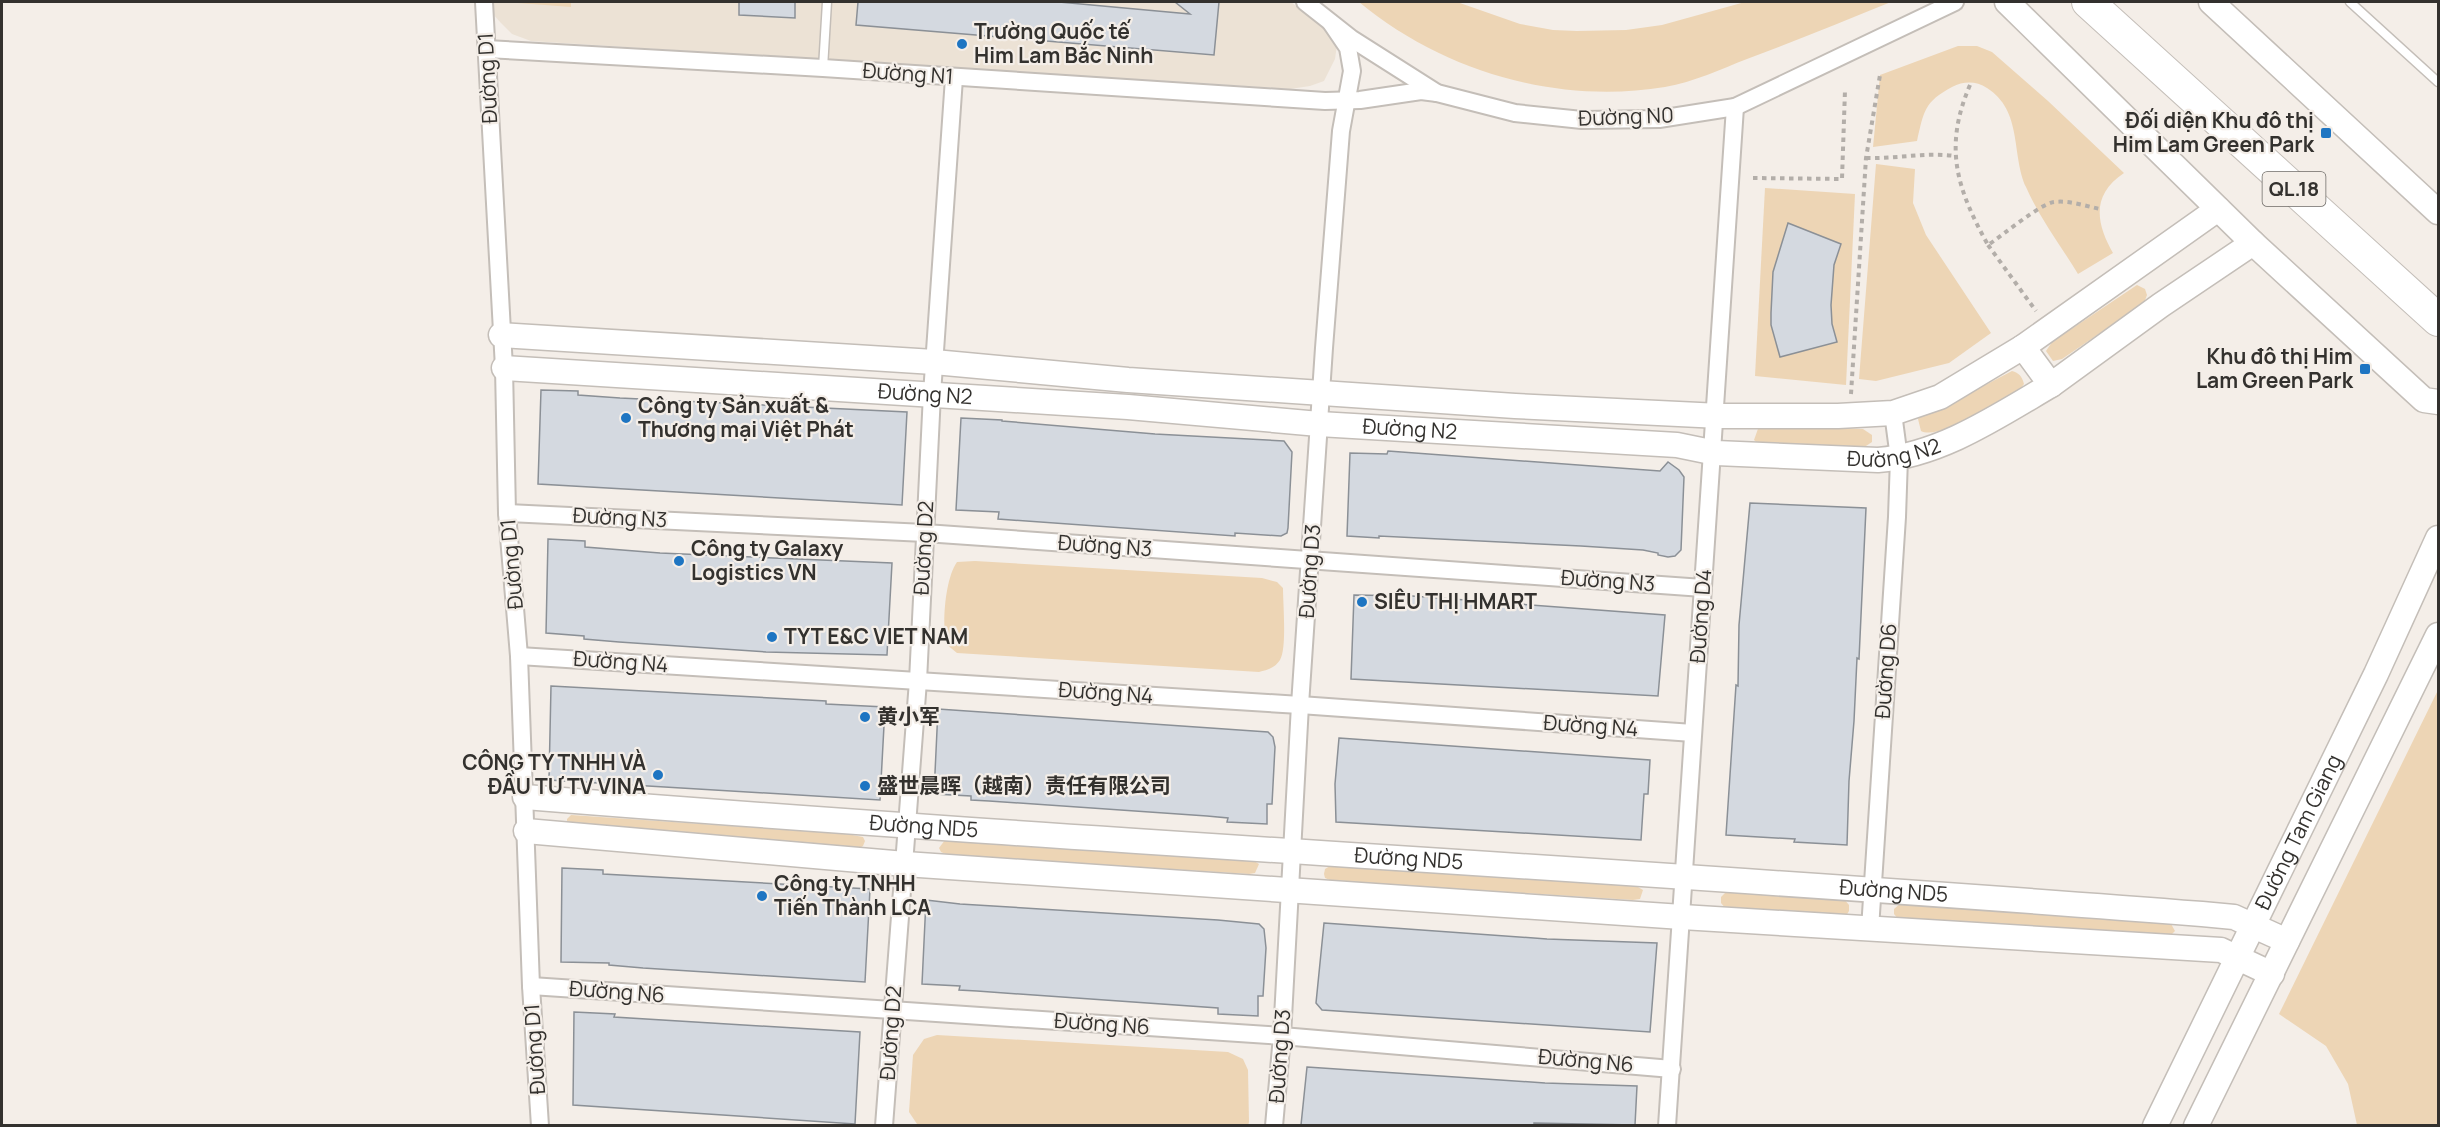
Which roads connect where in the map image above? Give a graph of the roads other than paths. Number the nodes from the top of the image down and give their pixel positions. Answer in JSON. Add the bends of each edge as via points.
{"nodes":[{"id":1,"x":484,"y":2,"type":"edge"},
{"id":2,"x":827,"y":2,"type":"edge"},
{"id":3,"x":1305,"y":2,"type":"edge"},
{"id":4,"x":1955,"y":2,"type":"edge"},
{"id":5,"x":2007,"y":2,"type":"edge"},
{"id":6,"x":2080,"y":2,"type":"edge"},
{"id":7,"x":2211,"y":2,"type":"edge"},
{"id":8,"x":2350,"y":2,"type":"edge"},
{"id":9,"x":2105,"y":13,"type":"edge"},
{"id":10,"x":1331,"y":23,"type":"junction"},
{"id":11,"x":486,"y":49,"type":"junction"},
{"id":12,"x":823,"y":68,"type":"junction"},
{"id":13,"x":954,"y":78,"type":"junction"},
{"id":14,"x":2439,"y":82,"type":"edge"},
{"id":15,"x":1437,"y":93,"type":"junction"},
{"id":16,"x":1346,"y":101,"type":"junction"},
{"id":17,"x":1735,"y":106,"type":"junction"},
{"id":18,"x":2218,"y":209,"type":"junction"},
{"id":19,"x":2439,"y":212,"type":"edge"},
{"id":20,"x":2253,"y":243,"type":"junction"},
{"id":21,"x":2439,"y":320,"type":"edge"},
{"id":22,"x":501,"y":335,"type":"junction"},
{"id":23,"x":2023,"y":347,"type":"junction"},
{"id":24,"x":717,"y":348,"type":"junction"},
{"id":25,"x":934,"y":362,"type":"junction"},
{"id":26,"x":504,"y":368,"type":"junction"},
{"id":27,"x":1128,"y":380,"type":"junction"},
{"id":28,"x":716,"y":381,"type":"junction"},
{"id":29,"x":2050,"y":386,"type":"junction"},
{"id":30,"x":1321,"y":392,"type":"junction"},
{"id":31,"x":932,"y":394,"type":"junction"},
{"id":32,"x":2439,"y":402,"type":"edge"},
{"id":33,"x":1515,"y":406,"type":"junction"},
{"id":34,"x":1128,"y":407,"type":"junction"},
{"id":35,"x":1893,"y":413,"type":"junction"},
{"id":36,"x":1714,"y":416,"type":"junction"},
{"id":37,"x":1319,"y":424,"type":"junction"},
{"id":38,"x":1513,"y":434,"type":"junction"},
{"id":39,"x":1711,"y":452,"type":"junction"},
{"id":40,"x":1899,"y":458,"type":"junction"},
{"id":41,"x":507,"y":513,"type":"junction"},
{"id":42,"x":925,"y":533,"type":"junction"},
{"id":43,"x":2439,"y":538,"type":"edge"},
{"id":44,"x":1311,"y":561,"type":"junction"},
{"id":45,"x":1703,"y":588,"type":"junction"},
{"id":46,"x":2439,"y":635,"type":"edge"},
{"id":47,"x":519,"y":656,"type":"junction"},
{"id":48,"x":918,"y":681,"type":"junction"},
{"id":49,"x":1300,"y":705,"type":"junction"},
{"id":50,"x":1693,"y":733,"type":"junction"},
{"id":51,"x":525,"y":797,"type":"junction"},
{"id":52,"x":907,"y":827,"type":"junction"},
{"id":53,"x":526,"y":831,"type":"junction"},
{"id":54,"x":1292,"y":850,"type":"junction"},
{"id":55,"x":905,"y":864,"type":"junction"},
{"id":56,"x":1685,"y":877,"type":"junction"},
{"id":57,"x":1872,"y":888,"type":"junction"},
{"id":58,"x":1290,"y":889,"type":"junction"},
{"id":59,"x":1682,"y":917,"type":"junction"},
{"id":60,"x":2253,"y":925,"type":"junction"},
{"id":61,"x":1870,"y":929,"type":"junction"},
{"id":62,"x":2288,"y":941,"type":"junction"},
{"id":63,"x":2238,"y":956,"type":"junction"},
{"id":64,"x":2272,"y":974,"type":"junction"},
{"id":65,"x":531,"y":986,"type":"junction"},
{"id":66,"x":892,"y":1010,"type":"junction"},
{"id":67,"x":1282,"y":1036,"type":"junction"},
{"id":68,"x":1672,"y":1069,"type":"junction"},
{"id":69,"x":540,"y":1125,"type":"edge"},
{"id":70,"x":884,"y":1125,"type":"edge"},
{"id":71,"x":1274,"y":1125,"type":"edge"},
{"id":72,"x":1667,"y":1125,"type":"edge"},
{"id":73,"x":2155,"y":1125,"type":"edge"},
{"id":74,"x":2196,"y":1125,"type":"edge"}],
"edges":[{"from":1,"to":11,"type":"street","name":"Đường D1"},
{"from":2,"to":12,"type":"lane"},
{"from":3,"to":10,"type":"street","name":"Đường N0"},
{"from":4,"to":17,"type":"street","name":"Đường N0"},
{"from":5,"to":18,"type":"street"},
{"from":6,"to":9,"type":"highway","number":"QL.18"},
{"from":7,"to":19,"type":"street"},
{"from":8,"to":14,"type":"lane"},
{"from":9,"to":21,"type":"highway","number":"QL.18"},
{"from":10,"to":15,"type":"street","name":"Đường N0"},
{"from":10,"to":16,"type":"street","name":"Đường D3","via":[[1350,56]]},
{"from":11,"to":12,"type":"street","name":"Đường N1"},
{"from":11,"to":22,"type":"street","name":"Đường D1"},
{"from":12,"to":13,"type":"street","name":"Đường N1"},
{"from":13,"to":16,"type":"street","name":"Đường N1"},
{"from":13,"to":25,"type":"street","name":"Đường D2"},
{"from":15,"to":16,"type":"street","name":"Đường N1"},
{"from":15,"to":17,"type":"street","name":"Đường N0","via":[[1515,113],[1582,120],[1659,119]]},
{"from":16,"to":30,"type":"street","name":"Đường D3","via":[[1336,175]]},
{"from":17,"to":36,"type":"street","name":"Đường D4"},
{"from":18,"to":20,"type":"street"},
{"from":18,"to":23,"type":"street","name":"Đường N2"},
{"from":20,"to":29,"type":"street","name":"Đường N2"},
{"from":20,"to":32,"type":"street","via":[[2424,400]]},
{"from":22,"to":24,"type":"street","name":"Đường N2"},
{"from":22,"to":26,"type":"street","name":"Đường D1"},
{"from":23,"to":29,"type":"street"},
{"from":23,"to":35,"type":"street","name":"Đường N2","via":[[1940,397]]},
{"from":24,"to":25,"type":"street","name":"Đường N2"},
{"from":24,"to":28,"type":"street"},
{"from":25,"to":27,"type":"street","name":"Đường N2"},
{"from":25,"to":31,"type":"street","name":"Đường D2"},
{"from":26,"to":28,"type":"street","name":"Đường N2"},
{"from":26,"to":41,"type":"street","name":"Đường D1"},
{"from":27,"to":30,"type":"street","name":"Đường N2"},
{"from":27,"to":34,"type":"street"},
{"from":28,"to":31,"type":"street","name":"Đường N2"},
{"from":29,"to":40,"type":"street","name":"Đường N2","via":[[1959,436]]},
{"from":30,"to":33,"type":"street","name":"Đường N2"},
{"from":30,"to":37,"type":"street","name":"Đường D3"},
{"from":31,"to":34,"type":"street","name":"Đường N2"},
{"from":31,"to":42,"type":"street","name":"Đường D2"},
{"from":33,"to":36,"type":"street","name":"Đường N2"},
{"from":33,"to":38,"type":"street"},
{"from":34,"to":37,"type":"street","name":"Đường N2"},
{"from":35,"to":36,"type":"street","name":"Đường N2"},
{"from":35,"to":40,"type":"street","name":"Đường D6"},
{"from":36,"to":39,"type":"street","name":"Đường D4"},
{"from":37,"to":38,"type":"street","name":"Đường N2"},
{"from":37,"to":44,"type":"street","name":"Đường D3"},
{"from":38,"to":39,"type":"street","name":"Đường N2","via":[[1677,445]]},
{"from":39,"to":40,"type":"street","name":"Đường N2"},
{"from":39,"to":45,"type":"street","name":"Đường D4"},
{"from":40,"to":57,"type":"street","name":"Đường D6"},
{"from":41,"to":42,"type":"street","name":"Đường N3"},
{"from":41,"to":47,"type":"street","name":"Đường D1"},
{"from":42,"to":44,"type":"street","name":"Đường N3"},
{"from":42,"to":48,"type":"street","name":"Đường D2"},
{"from":43,"to":60,"type":"street","name":"Đường Tam Giang"},
{"from":44,"to":45,"type":"street","name":"Đường N3"},
{"from":44,"to":49,"type":"street","name":"Đường D3"},
{"from":45,"to":50,"type":"street","name":"Đường D4"},
{"from":46,"to":62,"type":"street","name":"Đường Tam Giang"},
{"from":47,"to":48,"type":"street","name":"Đường N4"},
{"from":47,"to":51,"type":"street","name":"Đường D1"},
{"from":48,"to":49,"type":"street","name":"Đường N4"},
{"from":48,"to":52,"type":"street","name":"Đường D2"},
{"from":49,"to":50,"type":"street","name":"Đường N4"},
{"from":49,"to":54,"type":"street","name":"Đường D3"},
{"from":50,"to":56,"type":"street","name":"Đường D4"},
{"from":51,"to":52,"type":"street","name":"Đường ND5"},
{"from":51,"to":53,"type":"street","name":"Đường D1"},
{"from":52,"to":54,"type":"street","name":"Đường ND5"},
{"from":52,"to":55,"type":"street","name":"Đường D2"},
{"from":53,"to":55,"type":"street","name":"Đường ND5"},
{"from":53,"to":65,"type":"street","name":"Đường D1"},
{"from":54,"to":56,"type":"street","name":"Đường ND5"},
{"from":54,"to":58,"type":"street","name":"Đường D3"},
{"from":55,"to":58,"type":"street","name":"Đường ND5"},
{"from":55,"to":66,"type":"street","name":"Đường D2"},
{"from":56,"to":57,"type":"street","name":"Đường ND5"},
{"from":56,"to":59,"type":"street","name":"Đường D4"},
{"from":57,"to":60,"type":"street","name":"Đường ND5","via":[[2234,917]]},
{"from":57,"to":61,"type":"street","name":"Đường D6"},
{"from":58,"to":59,"type":"street","name":"Đường ND5"},
{"from":58,"to":67,"type":"street","name":"Đường D3"},
{"from":59,"to":61,"type":"street","name":"Đường ND5"},
{"from":59,"to":68,"type":"street","name":"Đường D4"},
{"from":60,"to":62,"type":"street","name":"Đường ND5"},
{"from":60,"to":63,"type":"street","name":"Đường Tam Giang"},
{"from":61,"to":63,"type":"street","name":"Đường ND5","via":[[2221,950]]},
{"from":62,"to":64,"type":"street","name":"Đường Tam Giang"},
{"from":63,"to":64,"type":"street","name":"Đường ND5"},
{"from":63,"to":73,"type":"street","name":"Đường Tam Giang"},
{"from":64,"to":74,"type":"street","name":"Đường Tam Giang"},
{"from":65,"to":66,"type":"street","name":"Đường N6"},
{"from":65,"to":69,"type":"street","name":"Đường D1"},
{"from":66,"to":67,"type":"street","name":"Đường N6"},
{"from":66,"to":70,"type":"street","name":"Đường D2"},
{"from":67,"to":68,"type":"street","name":"Đường N6"},
{"from":67,"to":71,"type":"street","name":"Đường D3"},
{"from":68,"to":72,"type":"street","name":"Đường D4"}]}
